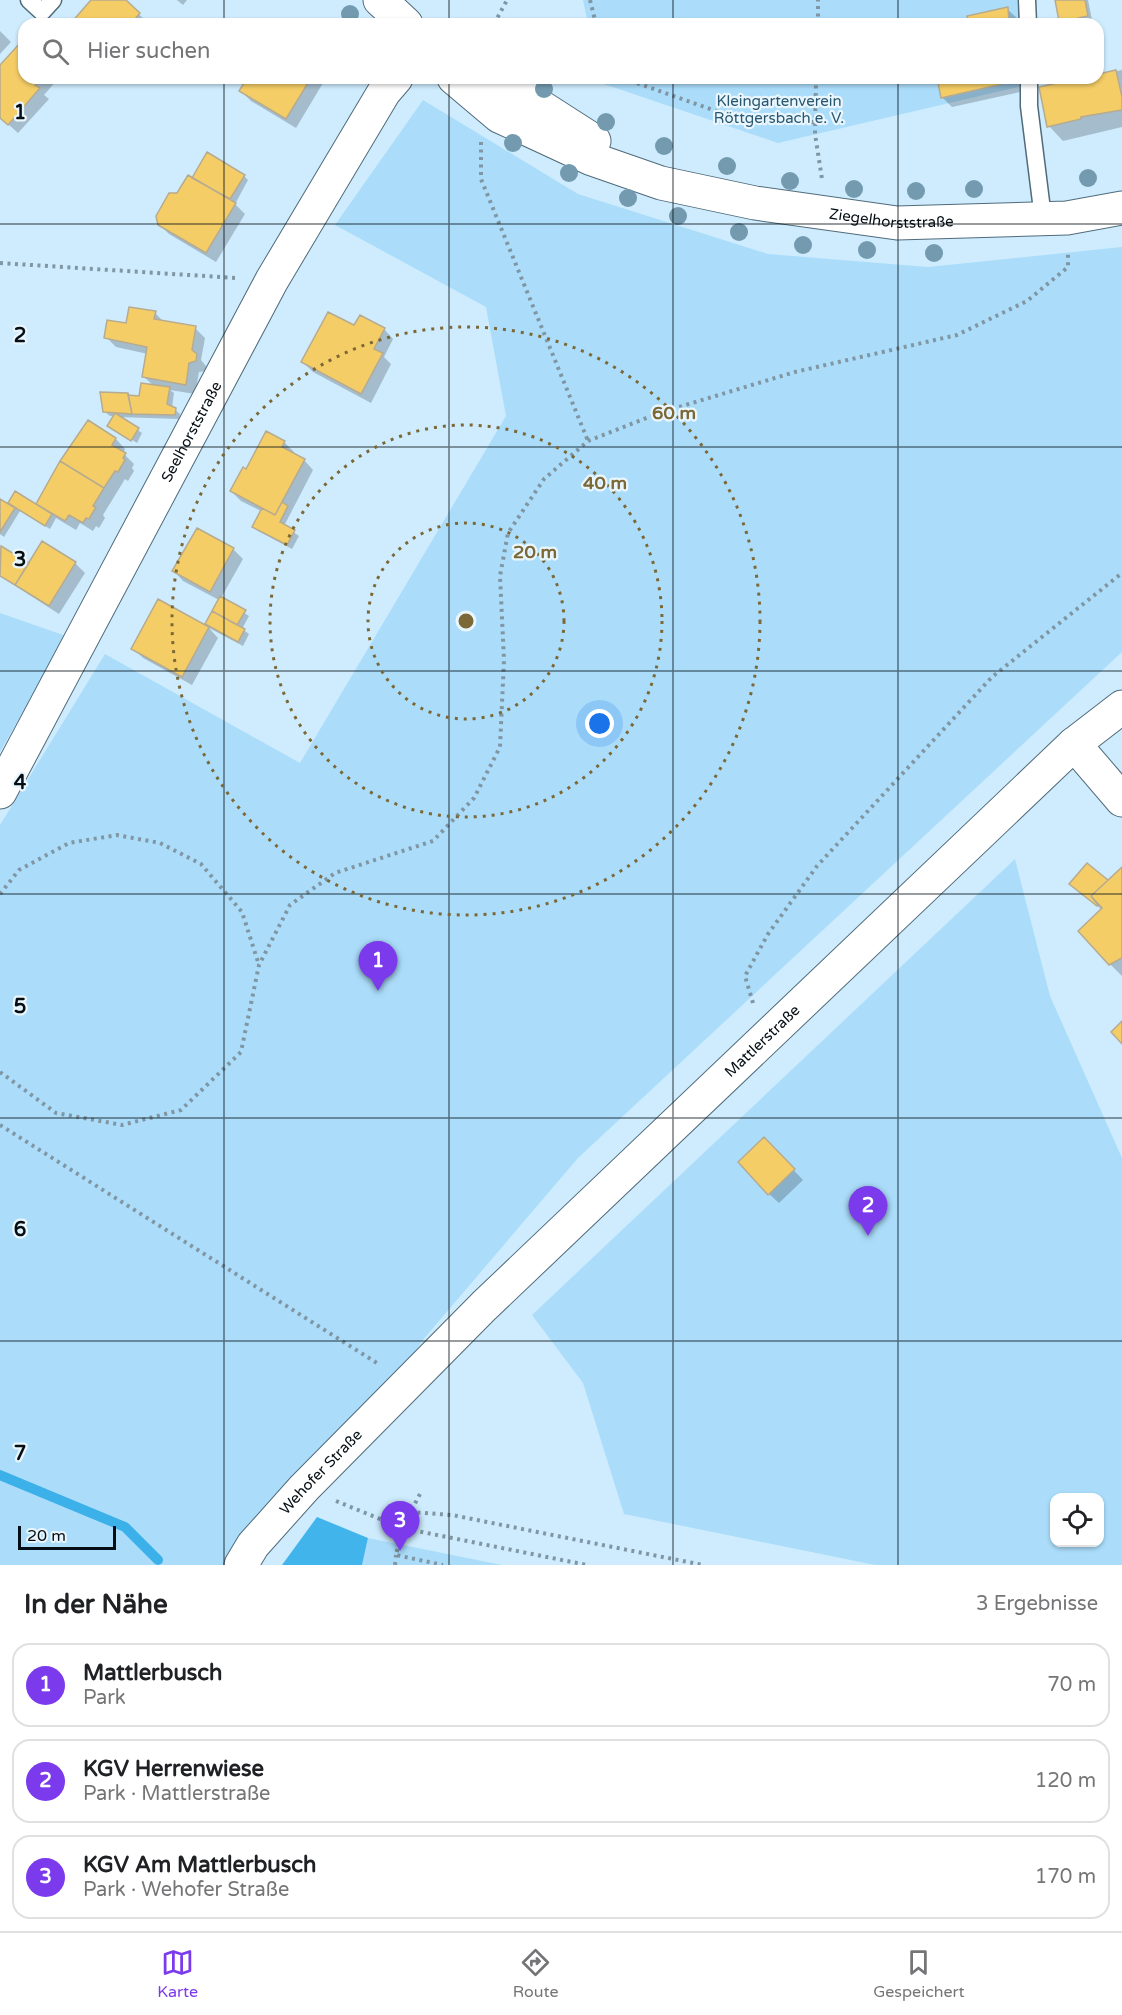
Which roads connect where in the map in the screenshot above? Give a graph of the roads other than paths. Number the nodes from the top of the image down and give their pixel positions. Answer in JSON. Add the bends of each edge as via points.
{"nodes":[{"id":1,"x":29,"y":0,"type":"edge"},
{"id":2,"x":53,"y":0,"type":"edge"},
{"id":3,"x":380,"y":0,"type":"edge"},
{"id":4,"x":1028,"y":0,"type":"edge"},
{"id":5,"x":400,"y":18,"type":"edge"},
{"id":6,"x":1028,"y":18,"type":"edge"},
{"id":7,"x":391,"y":84,"type":"edge"},
{"id":8,"x":461,"y":84,"type":"edge"},
{"id":9,"x":505,"y":84,"type":"edge"},
{"id":10,"x":1029,"y":84,"type":"edge"},
{"id":11,"x":662,"y":183,"type":"junction"},
{"id":12,"x":1122,"y":208,"type":"edge"},
{"id":13,"x":1055,"y":218,"type":"junction"},
{"id":14,"x":1122,"y":707,"type":"edge"},
{"id":15,"x":1074,"y":744,"type":"junction"},
{"id":16,"x":0,"y":792,"type":"edge"},
{"id":17,"x":1122,"y":800,"type":"edge"},
{"id":18,"x":407,"y":1382,"type":"joint"},
{"id":19,"x":241,"y":1565,"type":"edge"}],
"edges":[{"from":1,"to":2,"type":"lane","via":[[42,12]]},
{"from":3,"to":5,"type":"street"},
{"from":4,"to":6,"type":"lane"},
{"from":7,"to":16,"type":"street","name":"Seelhorststraße","via":[[272,280]]},
{"from":8,"to":11,"type":"street","name":"Ziegelhorststraße","via":[[499,116],[592,159]]},
{"from":9,"to":11,"type":"street","name":"Ziegelhorststraße"},
{"from":10,"to":13,"type":"lane","via":[[1029,106]]},
{"from":11,"to":13,"type":"street","name":"Ziegelhorststraße","via":[[755,203],[897,223]]},
{"from":12,"to":13,"type":"street","name":"Ziegelhorststraße"},
{"from":14,"to":15,"type":"street","name":"Mattlerstraße"},
{"from":15,"to":17,"type":"street"},
{"from":15,"to":18,"type":"street","name":"Mattlerstraße"},
{"from":18,"to":19,"type":"street","name":"Wehofer Straße","via":[[304,1488],[253,1545]]}]}
